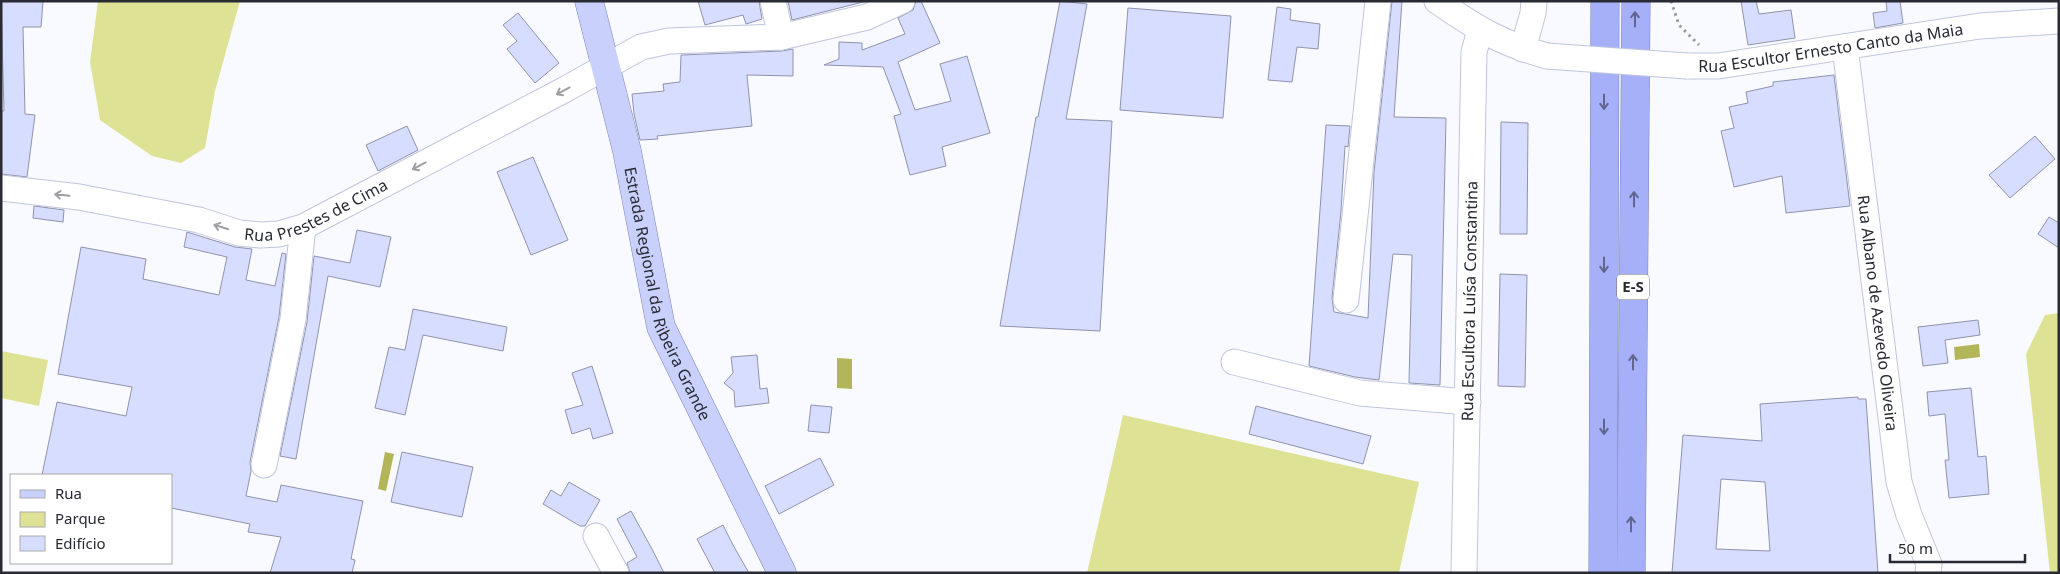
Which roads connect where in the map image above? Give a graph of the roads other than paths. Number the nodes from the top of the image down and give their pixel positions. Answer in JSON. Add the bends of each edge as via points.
{"nodes":[{"id":1,"x":589,"y":1,"type":"edge"},
{"id":2,"x":773,"y":1,"type":"edge"},
{"id":3,"x":902,"y":1,"type":"edge"},
{"id":4,"x":1378,"y":1,"type":"edge"},
{"id":5,"x":1437,"y":1,"type":"edge"},
{"id":6,"x":1534,"y":1,"type":"edge"},
{"id":7,"x":1605,"y":1,"type":"edge"},
{"id":8,"x":1636,"y":1,"type":"edge"},
{"id":9,"x":2033,"y":12,"type":"edge"},
{"id":10,"x":2059,"y":21,"type":"edge"},
{"id":11,"x":1480,"y":30,"type":"junction"},
{"id":12,"x":781,"y":37,"type":"junction"},
{"id":13,"x":1845,"y":47,"type":"junction"},
{"id":14,"x":1523,"y":49,"type":"junction"},
{"id":15,"x":606,"y":67,"type":"junction"},
{"id":16,"x":1,"y":188,"type":"edge"},
{"id":17,"x":304,"y":227,"type":"junction"},
{"id":18,"x":1346,"y":300,"type":"dead end"},
{"id":19,"x":1234,"y":362,"type":"dead end"},
{"id":20,"x":1468,"y":402,"type":"junction"},
{"id":21,"x":264,"y":465,"type":"dead end"},
{"id":22,"x":596,"y":536,"type":"dead end"},
{"id":23,"x":616,"y":573,"type":"edge"},
{"id":24,"x":782,"y":573,"type":"edge"},
{"id":25,"x":1464,"y":573,"type":"edge"},
{"id":26,"x":1603,"y":573,"type":"edge"},
{"id":27,"x":1631,"y":573,"type":"edge"},
{"id":28,"x":1928,"y":573,"type":"edge"}],
"edges":[{"from":1,"to":15,"type":"main road","name":"Estrada Regional da Ribeira Grande"},
{"from":2,"to":12,"type":"street"},
{"from":3,"to":12,"type":"street","via":[[868,17]]},
{"from":4,"to":18,"type":"street"},
{"from":5,"to":11,"type":"street","name":"Rua Escultor Ernesto Canto da Maia"},
{"from":6,"to":14,"type":"street","via":[[1534,13]]},
{"from":7,"to":26,"type":"highway","number":"E-S","one_way":true},
{"from":27,"to":8,"type":"highway","number":"E-S","one_way":true},
{"from":9,"to":10,"type":"street","name":"Rua Escultor Ernesto Canto da Maia"},
{"from":9,"to":13,"type":"street","name":"Rua Escultor Ernesto Canto da Maia","via":[[1980,26]]},
{"from":11,"to":14,"type":"street","name":"Rua Escultor Ernesto Canto da Maia"},
{"from":11,"to":20,"type":"street","name":"Rua Escultora Luísa Constantina","via":[[1474,52]]},
{"from":12,"to":15,"type":"street","via":[[669,41],[641,47]]},
{"from":13,"to":14,"type":"street","name":"Rua Escultor Ernesto Canto da Maia","bridge":true,"via":[[1718,66],[1547,56]]},
{"from":13,"to":28,"type":"street","name":"Rua Albano de Azevedo Oliveira","via":[[1899,482],[1929,564]]},
{"from":15,"to":17,"type":"street","name":"Rua Prestes de Cima","one_way":true},
{"from":15,"to":24,"type":"main road","name":"Estrada Regional da Ribeira Grande","via":[[627,151],[661,327]]},
{"from":17,"to":16,"type":"street","name":"Rua Prestes de Cima","one_way":true,"via":[[280,234],[239,233],[199,220],[79,197]]},
{"from":17,"to":21,"type":"street","via":[[293,319]]},
{"from":19,"to":20,"type":"street","via":[[1360,392]]},
{"from":20,"to":25,"type":"street","name":"Rua Escultora Luísa Constantina"},
{"from":22,"to":23,"type":"street"}]}
